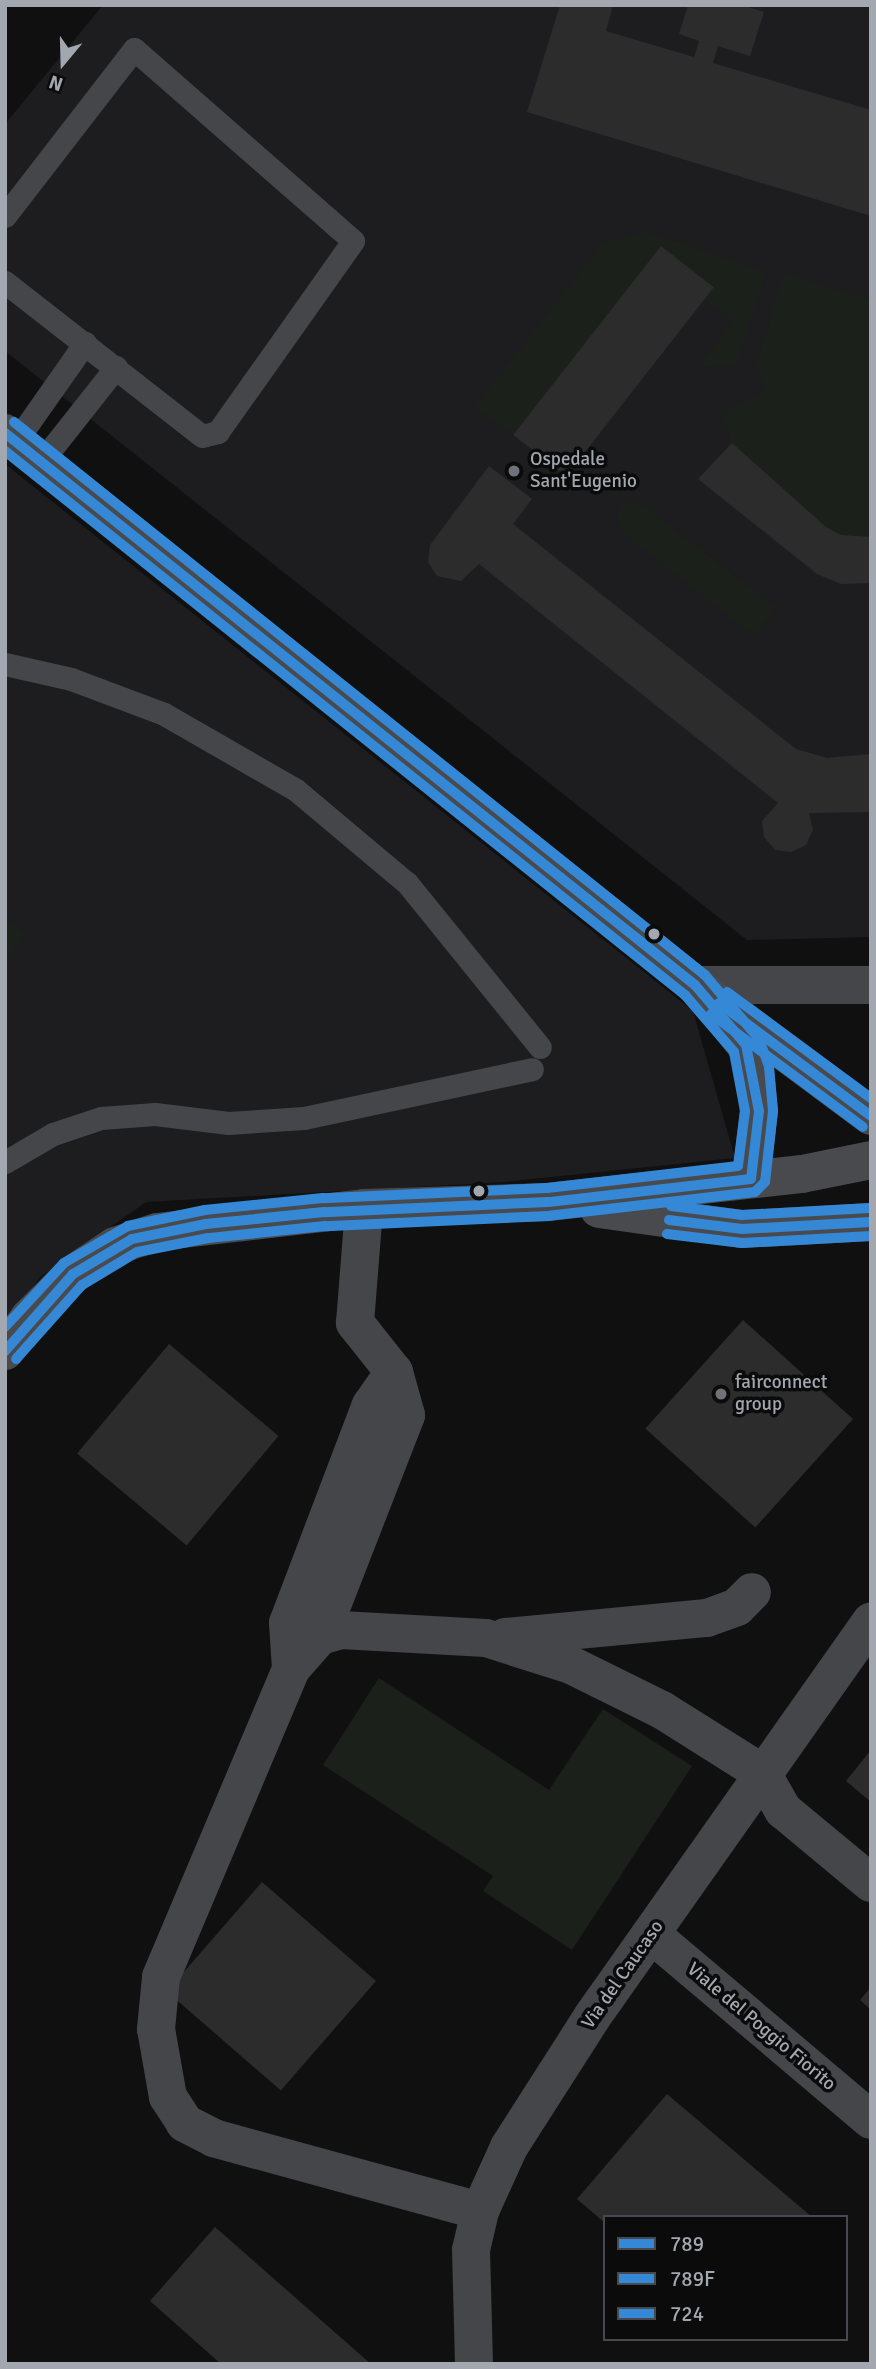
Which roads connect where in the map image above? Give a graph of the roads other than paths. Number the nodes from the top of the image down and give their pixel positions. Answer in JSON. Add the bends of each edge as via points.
{"nodes":[{"id":1,"x":5,"y":216,"type":"edge"},
{"id":2,"x":5,"y":282,"type":"edge"},
{"id":3,"x":85,"y":343,"type":"junction"},
{"id":4,"x":116,"y":367,"type":"junction"},
{"id":5,"x":21,"y":445,"type":"edge"},
{"id":6,"x":5,"y":664,"type":"edge"},
{"id":7,"x":695,"y":985,"type":"junction"},
{"id":8,"x":871,"y":985,"type":"edge"},
{"id":9,"x":540,"y":1047,"type":"dead end"},
{"id":10,"x":532,"y":1069,"type":"dead end"},
{"id":11,"x":871,"y":1116,"type":"edge"},
{"id":12,"x":871,"y":1160,"type":"edge"},
{"id":13,"x":5,"y":1162,"type":"edge"},
{"id":14,"x":751,"y":1179,"type":"junction"},
{"id":15,"x":548,"y":1202,"type":"junction"},
{"id":16,"x":364,"y":1208,"type":"junction"},
{"id":17,"x":871,"y":1222,"type":"edge"},
{"id":18,"x":5,"y":1351,"type":"edge"},
{"id":19,"x":394,"y":1372,"type":"junction"},
{"id":20,"x":752,"y":1591,"type":"dead end"},
{"id":21,"x":871,"y":1622,"type":"edge"},
{"id":22,"x":320,"y":1636,"type":"junction"},
{"id":23,"x":486,"y":1638,"type":"junction"},
{"id":24,"x":290,"y":1669,"type":"junction"},
{"id":25,"x":762,"y":1773,"type":"junction"},
{"id":26,"x":871,"y":1882,"type":"edge"},
{"id":27,"x":651,"y":1934,"type":"junction"},
{"id":28,"x":871,"y":2120,"type":"edge"},
{"id":29,"x":481,"y":2211,"type":"junction"},
{"id":30,"x":474,"y":2364,"type":"edge"}],
"edges":[{"from":1,"to":4,"type":"lane","via":[[134,49],[353,241],[218,432],[202,436]]},
{"from":2,"to":3,"type":"lane"},
{"from":3,"to":4,"type":"lane"},
{"from":3,"to":5,"type":"lane"},
{"from":4,"to":5,"type":"lane"},
{"from":5,"to":7,"type":"street"},
{"from":6,"to":9,"type":"lane","via":[[71,679],[164,714],[296,790],[376,851],[407,883]]},
{"from":7,"to":8,"type":"street"},
{"from":7,"to":11,"type":"street"},
{"from":7,"to":14,"type":"street","via":[[739,1035],[755,1070],[759,1111]]},
{"from":10,"to":13,"type":"lane","via":[[304,1118],[228,1123],[155,1114],[101,1118],[61,1130]]},
{"from":12,"to":14,"type":"street"},
{"from":14,"to":15,"type":"street"},
{"from":15,"to":16,"type":"street"},
{"from":15,"to":17,"type":"street","via":[[742,1229]]},
{"from":16,"to":18,"type":"street","via":[[206,1224],[132,1239],[73,1274],[29,1318]]},
{"from":16,"to":19,"type":"street","via":[[355,1323]]},
{"from":19,"to":22,"type":"street","via":[[406,1415]]},
{"from":19,"to":24,"type":"street","via":[[371,1405],[288,1623]]},
{"from":20,"to":23,"type":"street","via":[[737,1606],[706,1618]]},
{"from":21,"to":25,"type":"street","name":"Via del Caucaso"},
{"from":22,"to":23,"type":"street","via":[[341,1630]]},
{"from":22,"to":24,"type":"street"},
{"from":23,"to":25,"type":"street","via":[[571,1665],[662,1710]]},
{"from":24,"to":29,"type":"street","via":[[161,1977],[156,2029],[168,2097],[185,2123],[214,2138]]},
{"from":25,"to":26,"type":"street","via":[[783,1810]]},
{"from":25,"to":27,"type":"street","name":"Via del Caucaso"},
{"from":27,"to":28,"type":"street","name":"Viale del Poggio Fiorito"},
{"from":27,"to":29,"type":"street","name":"Via del Caucaso","via":[[539,2096]]},
{"from":29,"to":30,"type":"street","name":"Via del Caucaso","via":[[468,2276]]}]}
